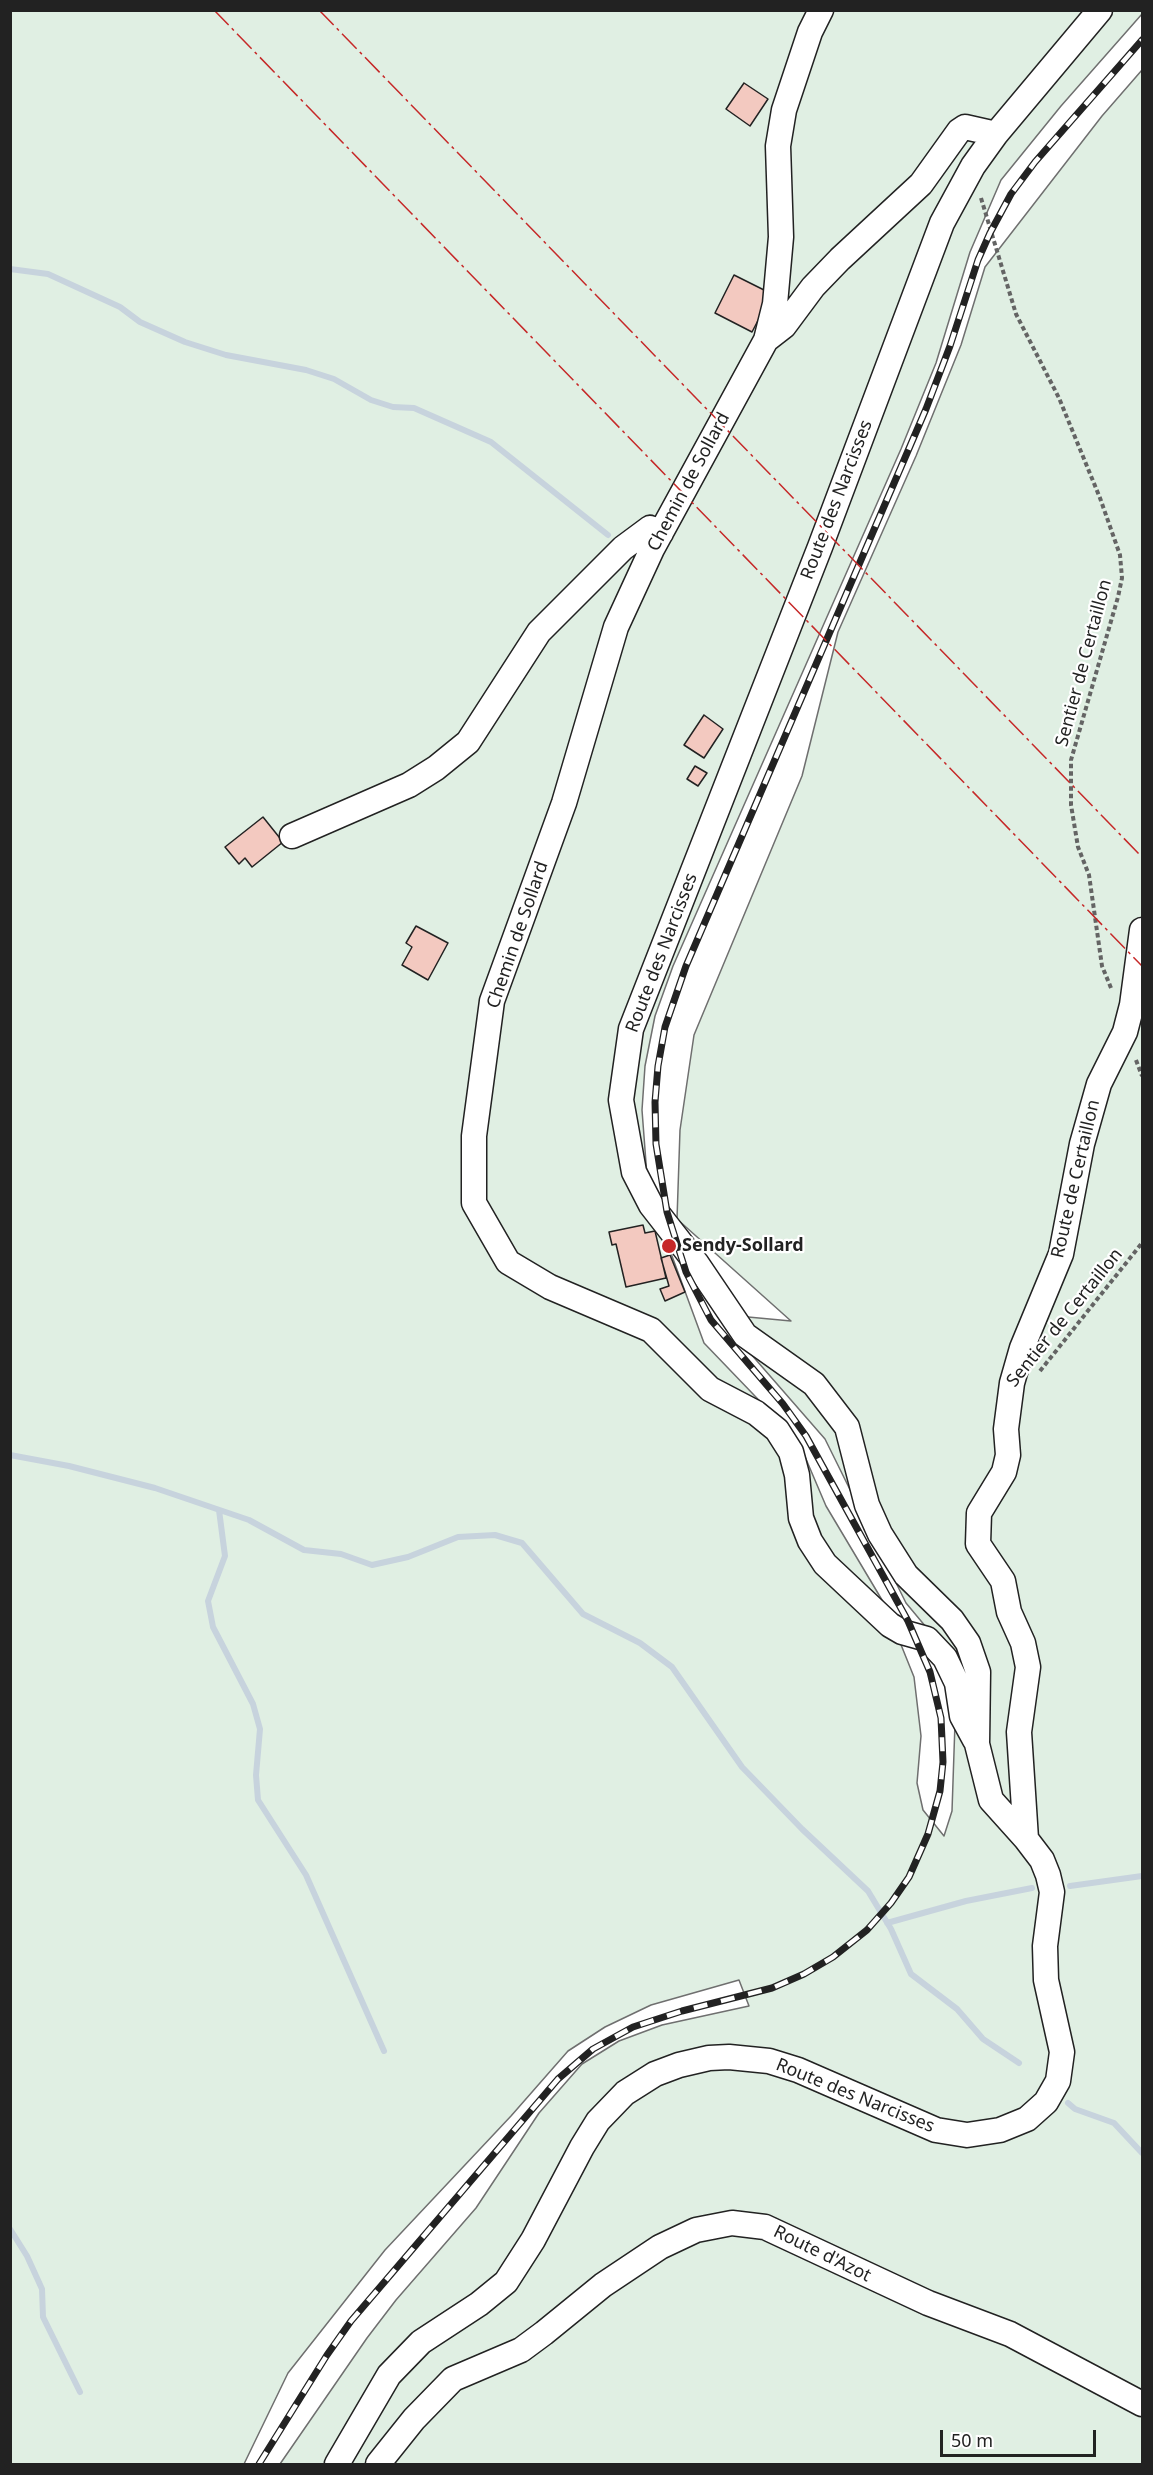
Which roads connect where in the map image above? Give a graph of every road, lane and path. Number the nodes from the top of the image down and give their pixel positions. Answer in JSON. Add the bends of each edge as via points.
{"nodes":[{"id":1,"x":821,"y":10,"type":"edge"},
{"id":2,"x":1100,"y":10,"type":"edge"},
{"id":3,"x":996,"y":134,"type":"junction"},
{"id":4,"x":973,"y":166,"type":"junction"},
{"id":5,"x":766,"y":340,"type":"junction"},
{"id":6,"x":661,"y":533,"type":"junction"},
{"id":7,"x":292,"y":836,"type":"dead end"},
{"id":8,"x":1143,"y":930,"type":"edge"},
{"id":9,"x":1127,"y":1026,"type":"junction"},
{"id":10,"x":1143,"y":1076,"type":"edge"},
{"id":11,"x":1143,"y":1243,"type":"edge"},
{"id":12,"x":1039,"y":1372,"type":"dead end"},
{"id":13,"x":978,"y":1744,"type":"junction"},
{"id":14,"x":1026,"y":1839,"type":"junction"},
{"id":15,"x":1143,"y":2404,"type":"edge"},
{"id":16,"x":337,"y":2464,"type":"edge"},
{"id":17,"x":378,"y":2464,"type":"edge"}],
"edges":[{"from":1,"to":5,"type":"street","name":"Chemin de Sollard","via":[[784,110],[779,137],[781,237],[775,304]]},
{"from":2,"to":3,"type":"street","name":"Route des Narcisses"},
{"from":3,"to":4,"type":"street","name":"Route des Narcisses"},
{"from":3,"to":5,"type":"street","via":[[965,127],[959,131],[921,184],[840,259],[784,326]]},
{"from":4,"to":9,"type":"path","name":"Sentier de Certaillon","via":[[1016,314],[1059,398],[1120,555],[1122,578],[1118,597],[1071,760],[1071,806],[1078,847],[1089,875],[1101,966]]},
{"from":4,"to":13,"type":"street","name":"Route des Narcisses","via":[[942,223],[920,277],[816,558],[631,1029],[621,1100],[634,1172],[651,1205],[745,1335],[814,1383],[847,1426],[867,1505],[880,1534],[906,1575],[952,1620],[968,1643],[978,1672]]},
{"from":5,"to":6,"type":"street","name":"Chemin de Sollard"},
{"from":6,"to":7,"type":"street","via":[[650,528],[623,548],[539,632],[468,742],[409,785]]},
{"from":6,"to":13,"type":"street","name":"Chemin de Sollard","via":[[616,627],[564,803],[492,1001],[474,1136],[474,1203],[508,1262],[550,1287],[651,1330],[710,1389],[756,1413],[777,1430],[791,1452],[801,1518],[815,1549],[890,1625],[927,1639],[945,1658],[957,1683],[962,1716]]},
{"from":8,"to":9,"type":"street","name":"Route de Certaillon"},
{"from":9,"to":10,"type":"path","name":"Sentier de Certaillon"},
{"from":9,"to":14,"type":"street","name":"Route de Certaillon","via":[[1099,1084],[1082,1144],[1061,1254],[1015,1374],[1004,1472],[979,1512],[978,1544],[1003,1581],[1028,1667],[1019,1732]]},
{"from":11,"to":12,"type":"path","name":"Sentier de Certaillon"},
{"from":13,"to":14,"type":"street","name":"Route des Narcisses","via":[[991,1800]]},
{"from":14,"to":16,"type":"street","name":"Route des Narcisses","via":[[1042,1860],[1052,1892],[1045,1946],[1046,1980],[1062,2052],[1059,2080],[1038,2110],[1000,2130],[967,2135],[936,2130],[769,2061],[709,2058],[655,2074],[626,2093],[598,2121],[506,2282],[422,2342],[389,2374]]},
{"from":15,"to":17,"type":"street","name":"Route d'Azot","via":[[1010,2334],[917,2299],[765,2227],[732,2223],[696,2230],[660,2247],[603,2285],[521,2350],[453,2379]]}]}
